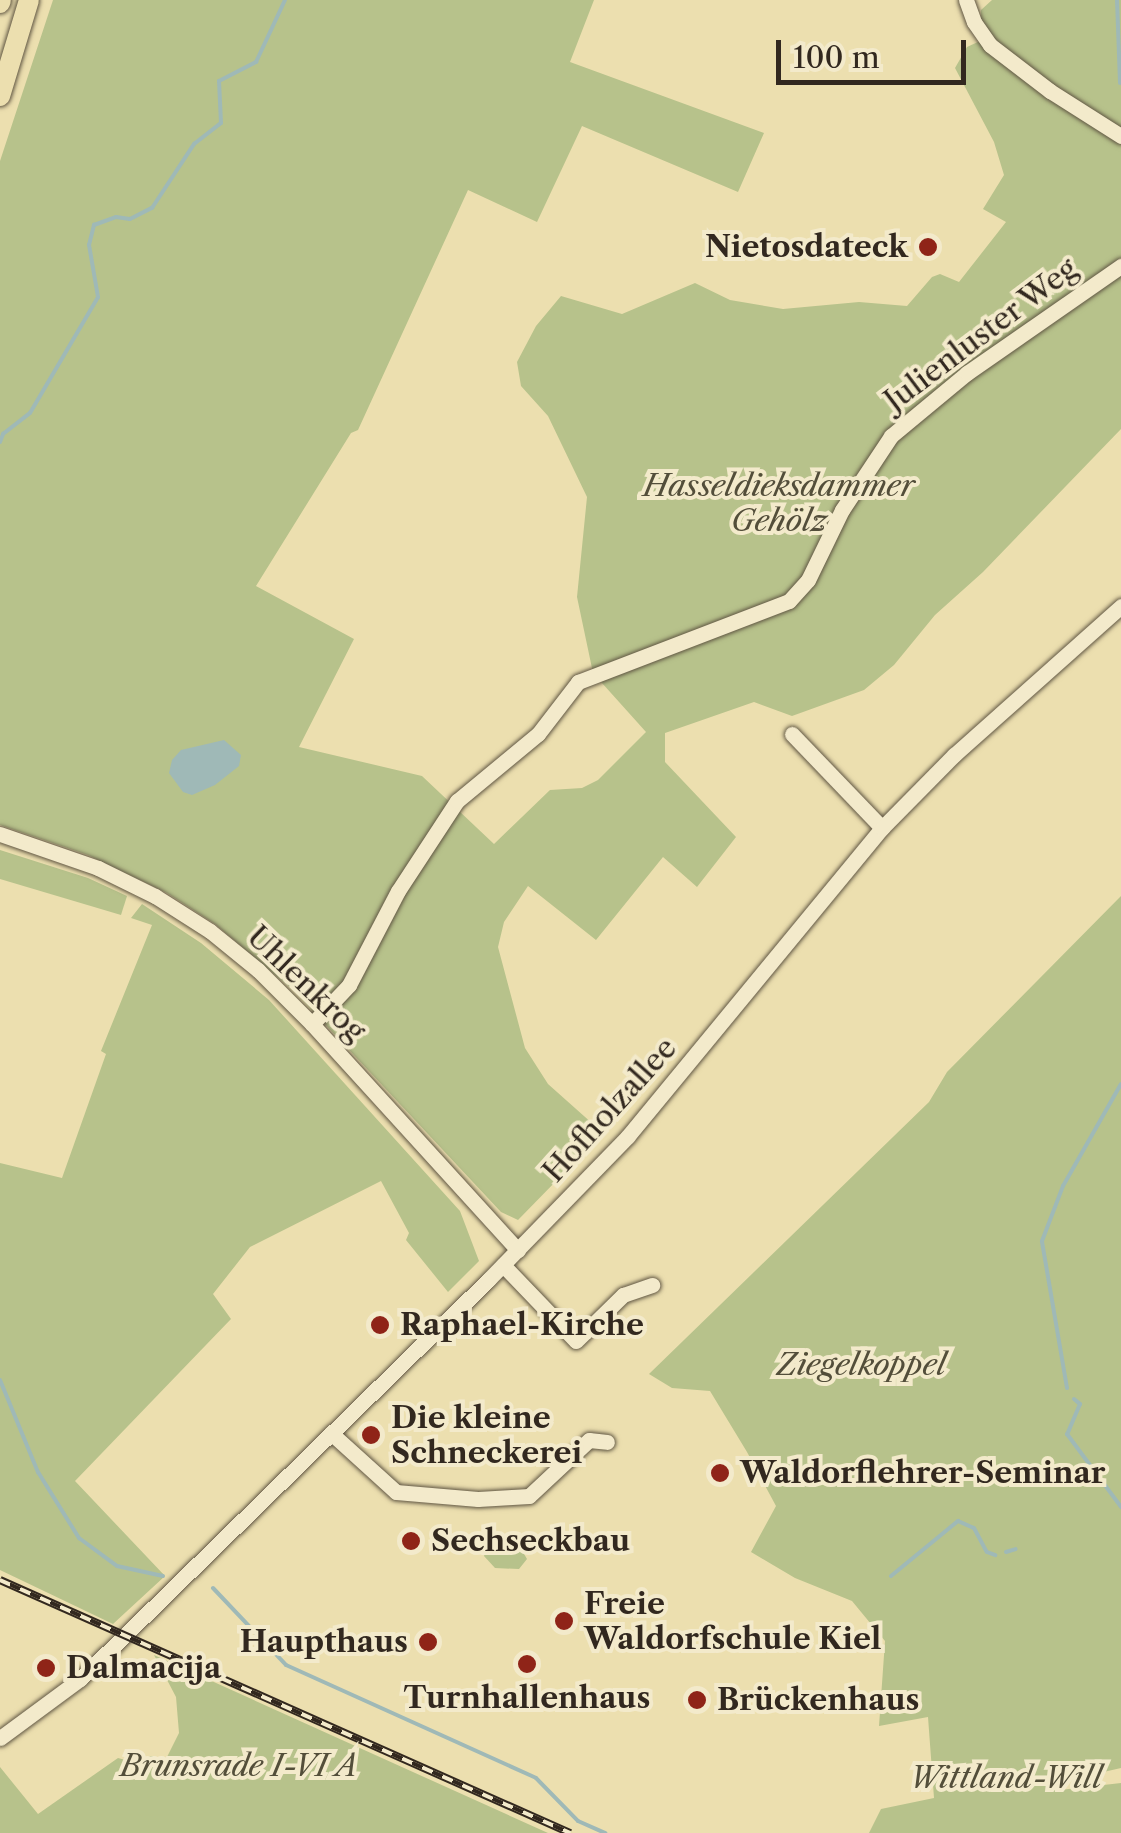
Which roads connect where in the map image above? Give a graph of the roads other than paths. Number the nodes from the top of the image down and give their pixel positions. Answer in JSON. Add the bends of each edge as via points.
{"nodes":[{"id":1,"x":29,"y":0,"type":"edge"},
{"id":2,"x":966,"y":0,"type":"edge"},
{"id":3,"x":0,"y":96,"type":"edge"},
{"id":4,"x":1121,"y":136,"type":"edge"},
{"id":5,"x":1121,"y":266,"type":"edge"},
{"id":6,"x":1121,"y":606,"type":"edge"},
{"id":7,"x":792,"y":734,"type":"dead end"},
{"id":8,"x":882,"y":828,"type":"junction"},
{"id":9,"x":0,"y":834,"type":"edge"},
{"id":10,"x":312,"y":1024,"type":"junction"},
{"id":11,"x":518,"y":1250,"type":"junction"},
{"id":12,"x":503,"y":1265,"type":"junction"},
{"id":13,"x":652,"y":1285,"type":"dead end"},
{"id":14,"x":330,"y":1433,"type":"junction"},
{"id":15,"x":606,"y":1442,"type":"dead end"},
{"id":16,"x":0,"y":1738,"type":"edge"}],
"edges":[{"from":1,"to":3,"type":"highway"},
{"from":2,"to":4,"type":"street","via":[[990,45]]},
{"from":5,"to":10,"type":"street","name":"Julienluster Weg","via":[[990,356],[890,436],[856,485],[808,580],[789,601],[578,682],[538,734],[457,801],[398,890],[349,986]]},
{"from":6,"to":8,"type":"street","name":"Hofholzallee"},
{"from":7,"to":8,"type":"street"},
{"from":8,"to":11,"type":"street","name":"Hofholzallee","via":[[628,1136]]},
{"from":9,"to":10,"type":"street","name":"Uhlenkrog","via":[[85,862],[155,896],[258,970]]},
{"from":10,"to":11,"type":"street","name":"Uhlenkrog"},
{"from":11,"to":12,"type":"street","name":"Hofholzallee"},
{"from":12,"to":13,"type":"street","via":[[576,1341],[623,1295]]},
{"from":12,"to":14,"type":"street","name":"Hofholzallee"},
{"from":14,"to":15,"type":"street","via":[[396,1492],[490,1499],[528,1496],[589,1440]]},
{"from":14,"to":16,"type":"street","name":"Hofholzallee","via":[[69,1688]]}]}
